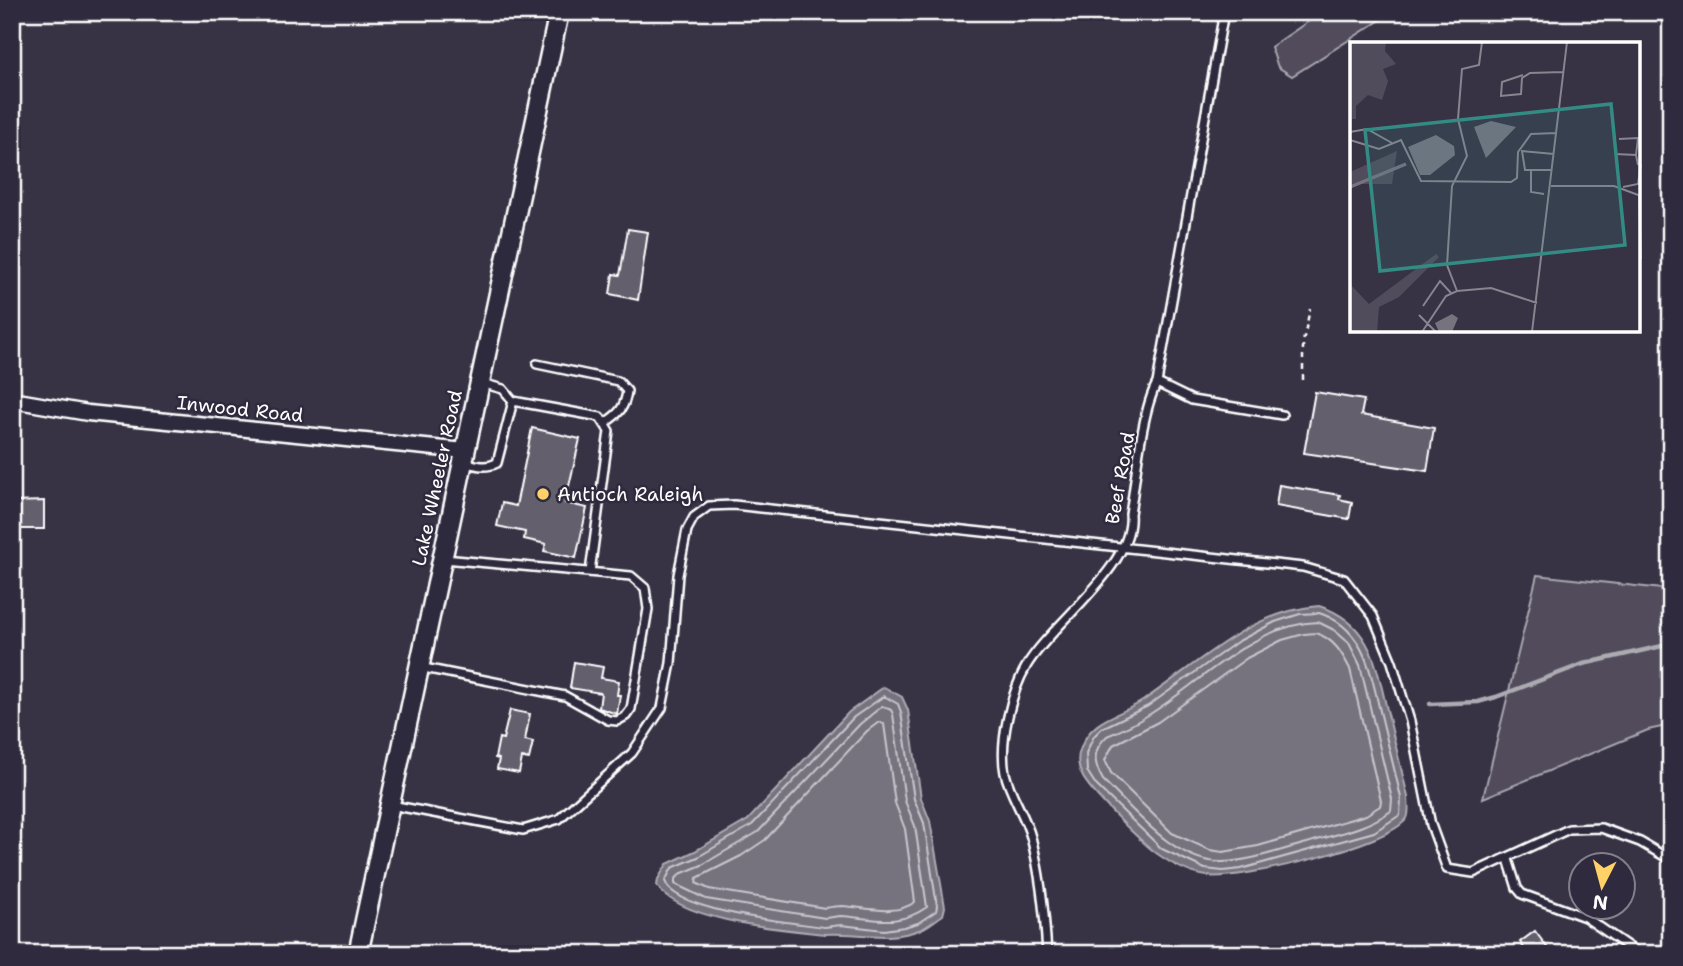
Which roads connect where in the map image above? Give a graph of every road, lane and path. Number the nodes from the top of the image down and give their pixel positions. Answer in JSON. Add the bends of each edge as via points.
{"nodes":[{"id":1,"x":559,"y":12,"type":"edge"},
{"id":2,"x":1224,"y":12,"type":"edge"},
{"id":3,"x":1310,"y":309,"type":"dead end"},
{"id":4,"x":537,"y":364,"type":"dead end"},
{"id":5,"x":1303,"y":380,"type":"dead end"},
{"id":6,"x":480,"y":383,"type":"junction"},
{"id":7,"x":1157,"y":383,"type":"junction"},
{"id":8,"x":12,"y":400,"type":"edge"},
{"id":9,"x":513,"y":401,"type":"junction"},
{"id":10,"x":1282,"y":415,"type":"dead end"},
{"id":11,"x":606,"y":422,"type":"junction"},
{"id":12,"x":464,"y":457,"type":"junction"},
{"id":13,"x":1121,"y":548,"type":"junction"},
{"id":14,"x":441,"y":559,"type":"junction"},
{"id":15,"x":590,"y":572,"type":"junction"},
{"id":16,"x":418,"y":667,"type":"junction"},
{"id":17,"x":390,"y":804,"type":"junction"},
{"id":18,"x":1508,"y":859,"type":"junction"},
{"id":19,"x":1671,"y":860,"type":"edge"},
{"id":20,"x":358,"y":954,"type":"edge"},
{"id":21,"x":1046,"y":954,"type":"edge"},
{"id":22,"x":1639,"y":954,"type":"edge"}],
"edges":[{"from":1,"to":6,"type":"street","name":"Lake Wheeler Road"},
{"from":2,"to":7,"type":"lane","name":"Beef Road"},
{"from":3,"to":5,"type":"path","via":[[1303,342]]},
{"from":4,"to":11,"type":"lane","via":[[618,381],[627,391],[626,404]]},
{"from":6,"to":9,"type":"lane","via":[[503,389]]},
{"from":6,"to":12,"type":"street","name":"Lake Wheeler Road"},
{"from":7,"to":10,"type":"lane","via":[[1192,400]]},
{"from":7,"to":13,"type":"lane","name":"Beef Road","via":[[1142,438],[1131,524]]},
{"from":8,"to":12,"type":"street","name":"Inwood Road"},
{"from":9,"to":11,"type":"lane","via":[[600,417]]},
{"from":9,"to":12,"type":"lane","via":[[497,463],[482,467]]},
{"from":11,"to":15,"type":"lane","via":[[609,430]]},
{"from":12,"to":14,"type":"street","name":"Lake Wheeler Road"},
{"from":13,"to":17,"type":"lane","via":[[734,505],[709,506],[694,517],[687,530],[662,708],[632,753],[559,819],[523,830]]},
{"from":13,"to":18,"type":"lane","via":[[1303,567],[1344,579],[1373,616],[1392,662],[1410,721],[1431,825],[1447,869],[1473,873]]},
{"from":13,"to":21,"type":"lane","name":"Beef Road","via":[[1107,574],[1027,665],[1009,712],[1003,745],[1006,774],[1031,837]]},
{"from":14,"to":15,"type":"lane"},
{"from":14,"to":16,"type":"street","name":"Lake Wheeler Road"},
{"from":15,"to":16,"type":"lane","via":[[631,576],[645,588],[648,609],[631,709],[617,721],[565,696]]},
{"from":16,"to":17,"type":"street","name":"Lake Wheeler Road"},
{"from":17,"to":20,"type":"street","name":"Lake Wheeler Road"},
{"from":18,"to":19,"type":"lane","via":[[1569,829],[1601,828]]},
{"from":18,"to":22,"type":"lane","via":[[1522,894],[1585,917]]}]}
